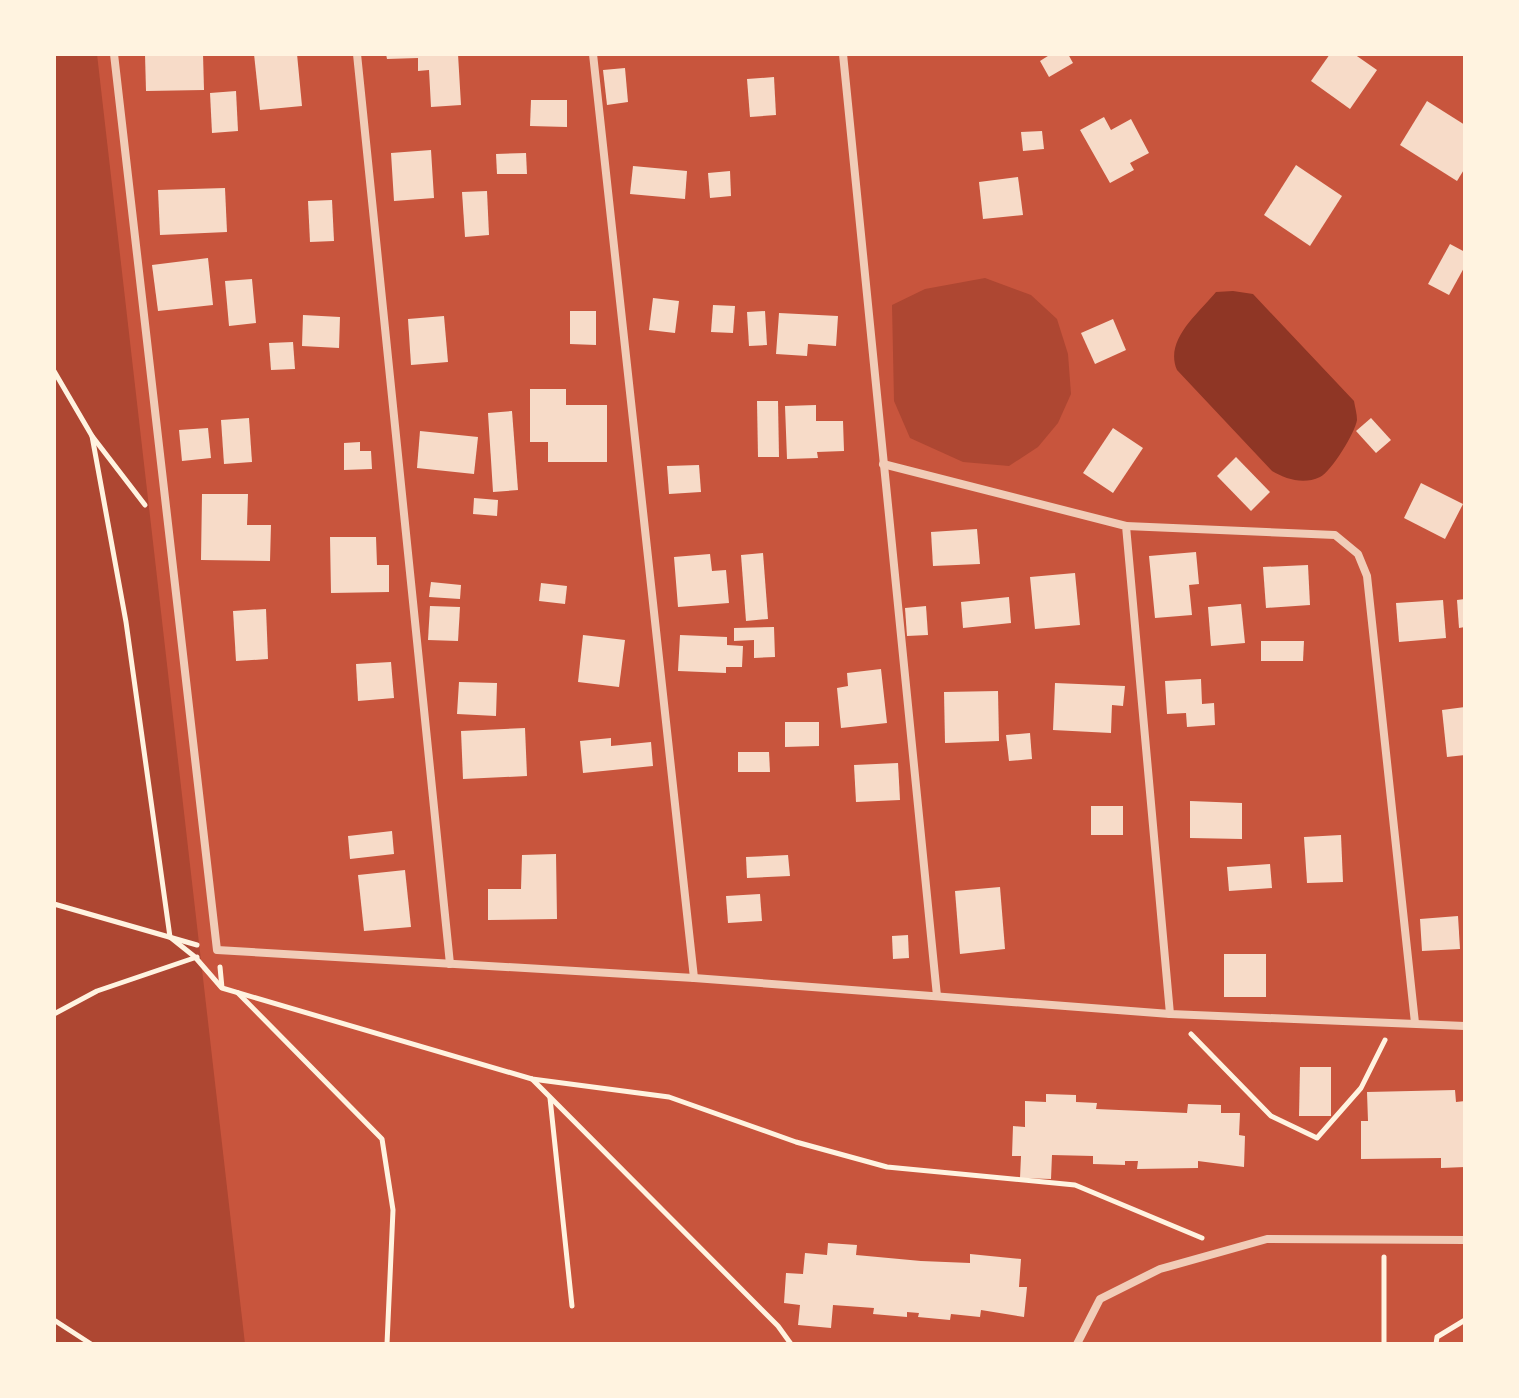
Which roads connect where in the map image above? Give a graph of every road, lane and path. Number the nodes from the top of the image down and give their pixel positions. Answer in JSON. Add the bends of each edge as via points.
{"nodes":[{"id":1,"x":114,"y":54,"type":"edge"},
{"id":2,"x":357,"y":54,"type":"edge"},
{"id":3,"x":593,"y":54,"type":"edge"},
{"id":4,"x":843,"y":54,"type":"edge"},
{"id":5,"x":54,"y":371,"type":"edge"},
{"id":6,"x":92,"y":436,"type":"junction"},
{"id":7,"x":883,"y":464,"type":"junction"},
{"id":8,"x":1126,"y":526,"type":"junction"},
{"id":9,"x":168,"y":535,"type":"junction"},
{"id":10,"x":54,"y":904,"type":"edge"},
{"id":11,"x":170,"y":937,"type":"junction"},
{"id":12,"x":217,"y":950,"type":"junction"},
{"id":13,"x":195,"y":957,"type":"junction"},
{"id":14,"x":450,"y":964,"type":"junction"},
{"id":15,"x":694,"y":978,"type":"junction"},
{"id":16,"x":222,"y":988,"type":"junction"},
{"id":17,"x":237,"y":993,"type":"junction"},
{"id":18,"x":937,"y":996,"type":"junction"},
{"id":19,"x":54,"y":1014,"type":"edge"},
{"id":20,"x":1170,"y":1014,"type":"junction"},
{"id":21,"x":1394,"y":1022,"type":"junction"},
{"id":22,"x":1415,"y":1023,"type":"junction"},
{"id":23,"x":1465,"y":1026,"type":"edge"},
{"id":24,"x":532,"y":1079,"type":"junction"},
{"id":25,"x":549,"y":1097,"type":"junction"},
{"id":26,"x":1385,"y":1239,"type":"junction"},
{"id":27,"x":1465,"y":1240,"type":"edge"},
{"id":28,"x":1229,"y":1249,"type":"junction"},
{"id":29,"x":572,"y":1306,"type":"dead end"},
{"id":30,"x":54,"y":1320,"type":"edge"},
{"id":31,"x":1465,"y":1320,"type":"edge"},
{"id":32,"x":91,"y":1344,"type":"edge"},
{"id":33,"x":387,"y":1344,"type":"edge"},
{"id":34,"x":791,"y":1344,"type":"edge"},
{"id":35,"x":1077,"y":1344,"type":"edge"},
{"id":36,"x":1384,"y":1344,"type":"edge"},
{"id":37,"x":1436,"y":1344,"type":"edge"}],
"edges":[{"from":1,"to":9,"type":"street"},
{"from":2,"to":14,"type":"street"},
{"from":3,"to":15,"type":"street"},
{"from":4,"to":7,"type":"street"},
{"from":5,"to":6,"type":"path"},
{"from":6,"to":9,"type":"path"},
{"from":6,"to":11,"type":"path","via":[[126,622]]},
{"from":7,"to":8,"type":"street"},
{"from":7,"to":18,"type":"street"},
{"from":8,"to":20,"type":"street"},
{"from":8,"to":22,"type":"street","via":[[1335,535],[1358,554],[1367,576]]},
{"from":9,"to":12,"type":"street"},
{"from":10,"to":11,"type":"path"},
{"from":11,"to":12,"type":"path"},
{"from":11,"to":13,"type":"path"},
{"from":12,"to":13,"type":"path"},
{"from":12,"to":14,"type":"street"},
{"from":12,"to":16,"type":"path"},
{"from":13,"to":16,"type":"path"},
{"from":13,"to":19,"type":"path","via":[[97,991]]},
{"from":14,"to":15,"type":"street"},
{"from":15,"to":18,"type":"street"},
{"from":16,"to":17,"type":"path"},
{"from":17,"to":24,"type":"path"},
{"from":17,"to":33,"type":"path","via":[[382,1139],[393,1210]]},
{"from":18,"to":20,"type":"street"},
{"from":20,"to":21,"type":"street"},
{"from":20,"to":21,"type":"path","via":[[1271,1116],[1317,1138],[1361,1088]]},
{"from":21,"to":22,"type":"street"},
{"from":22,"to":23,"type":"street"},
{"from":24,"to":25,"type":"path"},
{"from":24,"to":28,"type":"path","via":[[669,1097],[796,1142],[887,1167],[1075,1185]]},
{"from":25,"to":29,"type":"path"},
{"from":25,"to":34,"type":"path"},
{"from":26,"to":27,"type":"street"},
{"from":26,"to":28,"type":"street","via":[[1267,1239]]},
{"from":26,"to":36,"type":"path"},
{"from":28,"to":35,"type":"street","via":[[1160,1269],[1100,1299]]},
{"from":30,"to":32,"type":"path"},
{"from":31,"to":37,"type":"path","via":[[1437,1337]]}]}
